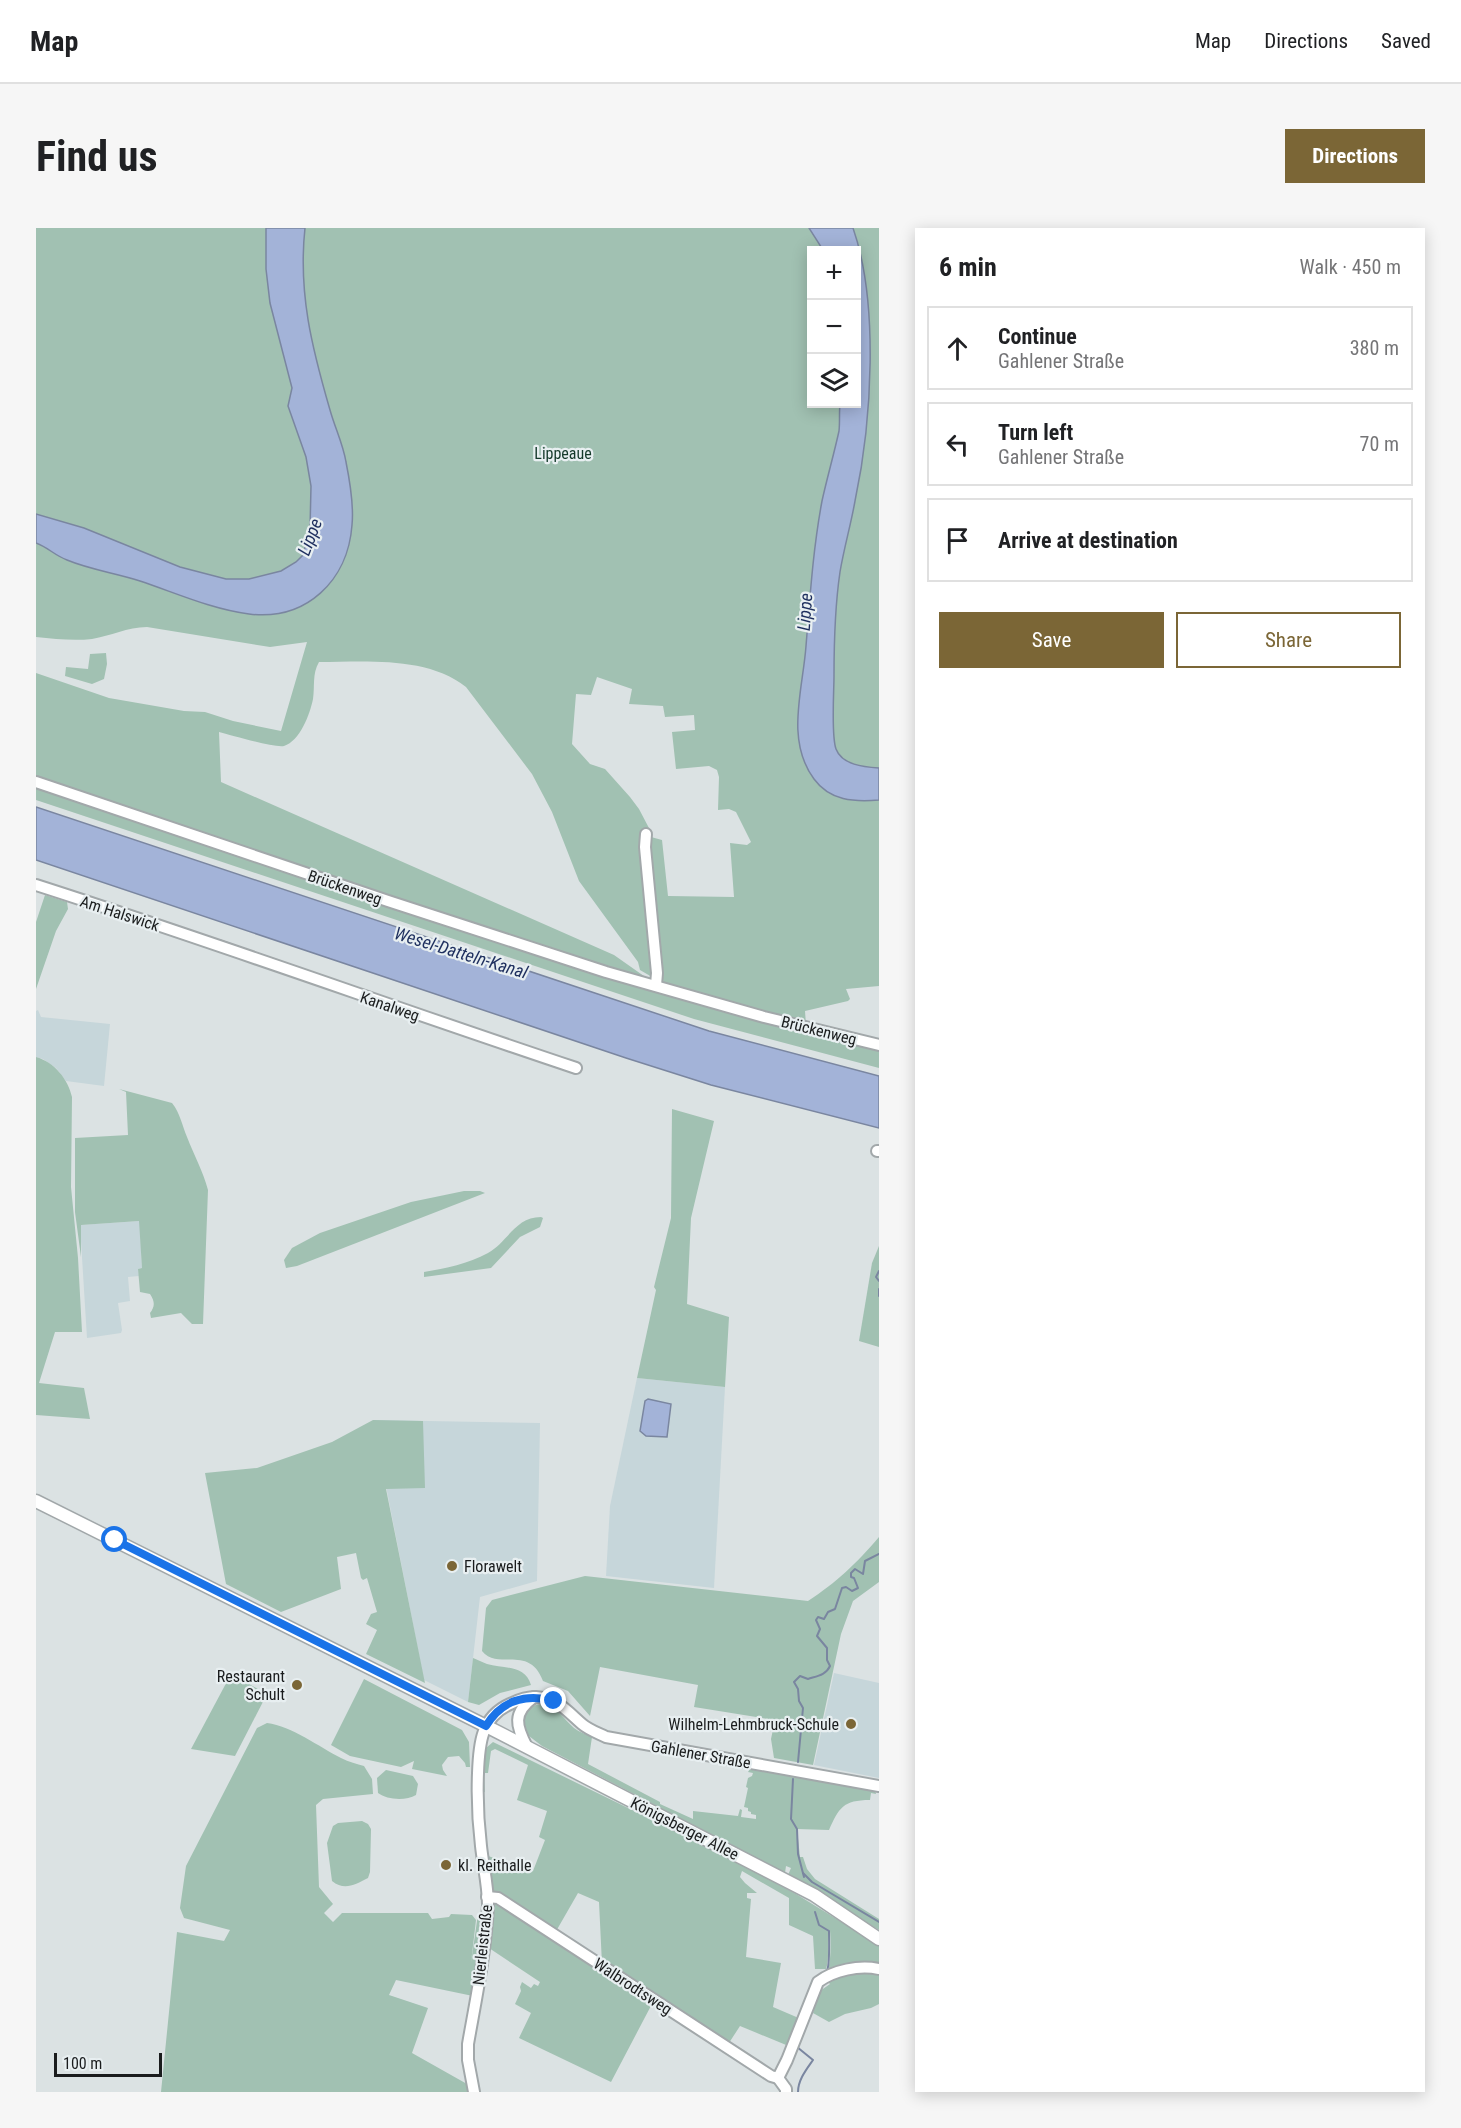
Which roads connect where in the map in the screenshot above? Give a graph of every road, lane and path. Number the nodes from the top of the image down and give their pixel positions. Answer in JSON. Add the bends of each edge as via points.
{"nodes":[{"id":1,"x":36,"y":782,"type":"edge"},
{"id":2,"x":646,"y":834,"type":"dead end"},
{"id":3,"x":36,"y":885,"type":"edge"},
{"id":4,"x":204,"y":940,"type":"joint"},
{"id":5,"x":656,"y":985,"type":"junction"},
{"id":6,"x":879,"y":1045,"type":"edge"},
{"id":7,"x":576,"y":1068,"type":"dead end"},
{"id":8,"x":36,"y":1501,"type":"edge"},
{"id":9,"x":534,"y":1697,"type":"junction"},
{"id":10,"x":486,"y":1726,"type":"junction"},
{"id":11,"x":527,"y":1747,"type":"junction"},
{"id":12,"x":879,"y":1786,"type":"edge"},
{"id":13,"x":487,"y":1897,"type":"junction"},
{"id":14,"x":879,"y":1938,"type":"edge"},
{"id":15,"x":879,"y":1969,"type":"edge"},
{"id":16,"x":778,"y":2078,"type":"junction"},
{"id":17,"x":474,"y":2092,"type":"edge"},
{"id":18,"x":786,"y":2092,"type":"edge"}],
"edges":[{"from":1,"to":5,"type":"street","name":"Brückenweg","via":[[474,929]]},
{"from":2,"to":5,"type":"street"},
{"from":3,"to":4,"type":"street","name":"Am Halswick"},
{"from":4,"to":7,"type":"street","name":"Kanalweg"},
{"from":5,"to":6,"type":"street","name":"Brückenweg"},
{"from":8,"to":10,"type":"main road"},
{"from":9,"to":10,"type":"street","via":[[501,1708]]},
{"from":9,"to":11,"type":"street","via":[[525,1703],[518,1722]]},
{"from":9,"to":12,"type":"street","name":"Gahlener Straße","via":[[562,1705],[583,1725],[606,1737]]},
{"from":10,"to":11,"type":"main road","name":"Königsberger Allee"},
{"from":10,"to":13,"type":"street","name":"Nierleistraße","via":[[479,1753],[477,1811]]},
{"from":11,"to":14,"type":"main road","name":"Königsberger Allee","via":[[814,1895]]},
{"from":13,"to":16,"type":"street","name":"Walbrodtsweg","via":[[498,1898]]},
{"from":13,"to":17,"type":"street","name":"Nierleistraße","via":[[485,1948],[468,2044]]},
{"from":15,"to":16,"type":"street","via":[[851,1969],[818,1982]]},
{"from":16,"to":18,"type":"street"}]}
